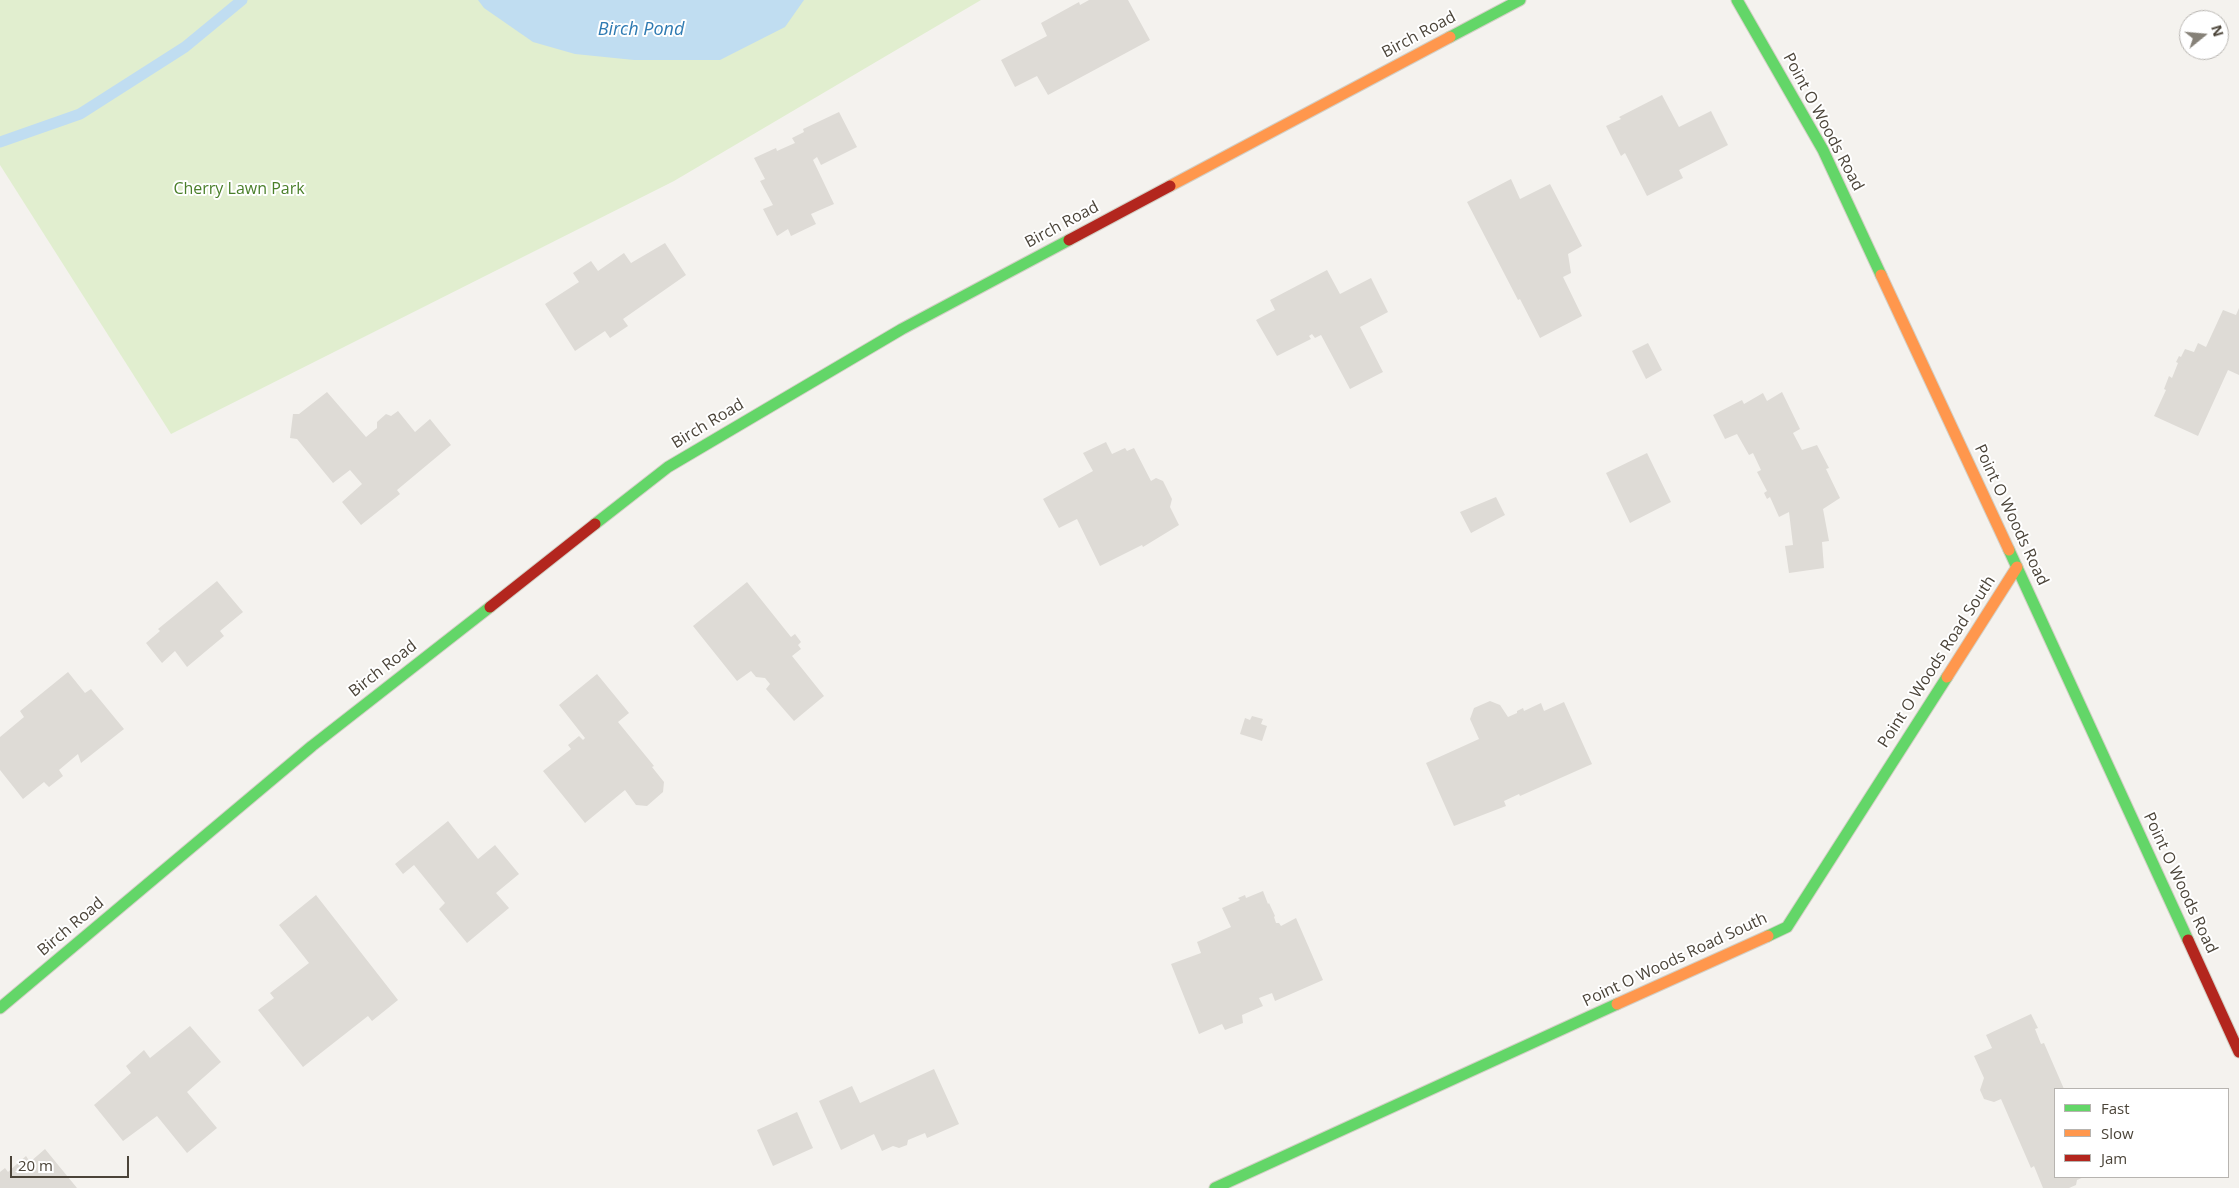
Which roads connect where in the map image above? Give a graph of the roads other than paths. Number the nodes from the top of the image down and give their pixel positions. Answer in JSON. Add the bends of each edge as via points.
{"nodes":[{"id":1,"x":1520,"y":0,"type":"edge"},
{"id":2,"x":1737,"y":0,"type":"edge"},
{"id":3,"x":2018,"y":566,"type":"junction"},
{"id":4,"x":0,"y":1008,"type":"edge"},
{"id":5,"x":2239,"y":1052,"type":"edge"},
{"id":6,"x":1215,"y":1188,"type":"edge"}],
"edges":[{"from":1,"to":4,"type":"street","name":"Birch Road","via":[[902,329],[668,466],[312,746]]},
{"from":2,"to":3,"type":"street","name":"Point O Woods Road","via":[[1824,150]]},
{"from":3,"to":5,"type":"street","name":"Point O Woods Road"},
{"from":3,"to":6,"type":"street","name":"Point O Woods Road South","via":[[1787,927]]}]}
